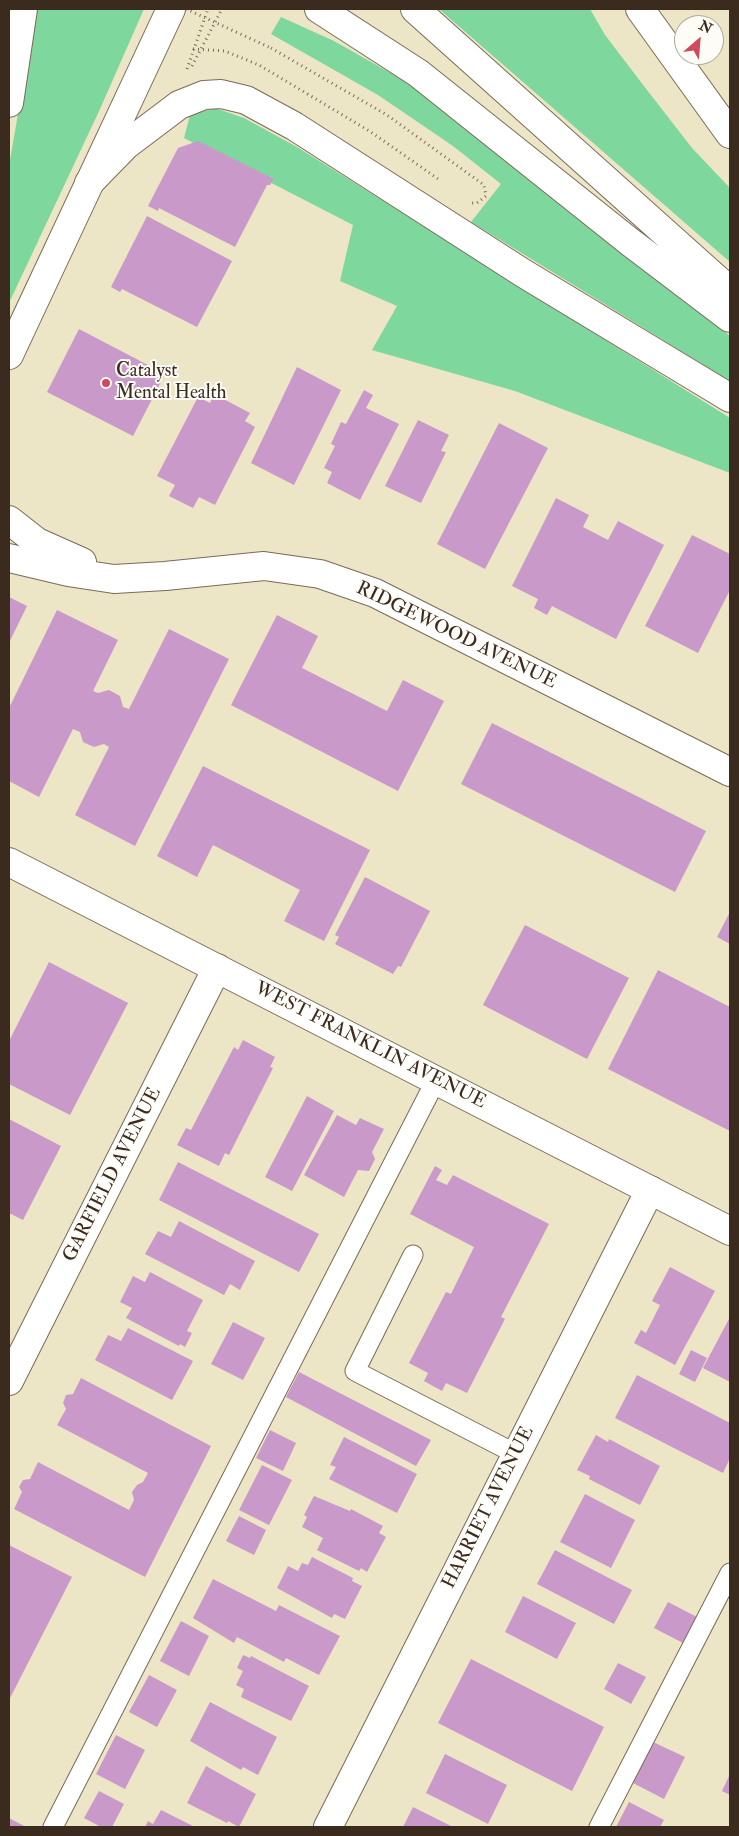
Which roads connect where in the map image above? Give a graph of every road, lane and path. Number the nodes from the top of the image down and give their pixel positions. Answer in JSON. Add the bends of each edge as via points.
{"nodes":[{"id":1,"x":23,"y":9,"type":"edge"},
{"id":2,"x":171,"y":9,"type":"edge"},
{"id":3,"x":186,"y":9,"type":"edge"},
{"id":4,"x":208,"y":9,"type":"edge"},
{"id":5,"x":222,"y":9,"type":"edge"},
{"id":6,"x":319,"y":9,"type":"edge"},
{"id":7,"x":415,"y":9,"type":"edge"},
{"id":8,"x":640,"y":9,"type":"edge"},
{"id":9,"x":193,"y":49,"type":"junction"},
{"id":10,"x":202,"y":49,"type":"junction"},
{"id":11,"x":9,"y":102,"type":"edge"},
{"id":12,"x":730,"y":134,"type":"edge"},
{"id":13,"x":89,"y":183,"type":"junction"},
{"id":14,"x":444,"y":184,"type":"dead end"},
{"id":15,"x":467,"y":202,"type":"dead end"},
{"id":16,"x":730,"y":291,"type":"edge"},
{"id":17,"x":730,"y":318,"type":"edge"},
{"id":18,"x":9,"y":355,"type":"edge"},
{"id":19,"x":730,"y":398,"type":"edge"},
{"id":20,"x":9,"y":520,"type":"edge"},
{"id":21,"x":9,"y":558,"type":"edge"},
{"id":22,"x":165,"y":576,"type":"junction"},
{"id":23,"x":730,"y":772,"type":"edge"},
{"id":24,"x":11,"y":868,"type":"edge"},
{"id":25,"x":217,"y":968,"type":"junction"},
{"id":26,"x":436,"y":1080,"type":"junction"},
{"id":27,"x":650,"y":1190,"type":"junction"},
{"id":28,"x":730,"y":1230,"type":"edge"},
{"id":29,"x":413,"y":1255,"type":"dead end"},
{"id":30,"x":9,"y":1381,"type":"edge"},
{"id":31,"x":516,"y":1454,"type":"junction"},
{"id":32,"x":730,"y":1573,"type":"edge"},
{"id":33,"x":53,"y":1827,"type":"edge"},
{"id":34,"x":328,"y":1827,"type":"edge"},
{"id":35,"x":600,"y":1827,"type":"edge"}],
"edges":[{"from":1,"to":11,"type":"main road"},
{"from":2,"to":13,"type":"main road"},
{"from":3,"to":15,"type":"path","bridge":true,"via":[[271,48],[386,115],[484,185],[486,196],[482,201],[477,204]]},
{"from":4,"to":9,"type":"path"},
{"from":5,"to":10,"type":"path"},
{"from":6,"to":17,"type":"main road","via":[[418,73]]},
{"from":7,"to":16,"type":"main road"},
{"from":8,"to":12,"type":"main road"},
{"from":9,"to":10,"type":"path"},
{"from":9,"to":10,"type":"path","via":[[185,77]]},
{"from":10,"to":14,"type":"path","via":[[224,50],[259,65],[370,132]]},
{"from":13,"to":18,"type":"main road"},
{"from":13,"to":19,"type":"main road","via":[[126,145],[184,103],[204,94],[246,100],[294,126],[523,273]]},
{"from":20,"to":22,"type":"main road","name":"RIDGEWOOD AVENUE","via":[[37,542],[81,562],[101,568]]},
{"from":21,"to":22,"type":"main road","name":"RIDGEWOOD AVENUE","via":[[100,577]]},
{"from":22,"to":23,"type":"main road","name":"RIDGEWOOD AVENUE","via":[[264,566],[320,574],[376,593]]},
{"from":24,"to":25,"type":"main road","name":"WEST FRANKLIN AVENUE"},
{"from":25,"to":26,"type":"main road","name":"WEST FRANKLIN AVENUE"},
{"from":25,"to":30,"type":"main road","name":"GARFIELD AVENUE"},
{"from":26,"to":27,"type":"main road","name":"WEST FRANKLIN AVENUE"},
{"from":26,"to":33,"type":"lane"},
{"from":27,"to":28,"type":"main road","name":"WEST FRANKLIN AVENUE"},
{"from":27,"to":31,"type":"main road","name":"HARRIET AVENUE"},
{"from":29,"to":31,"type":"lane","via":[[355,1371]]},
{"from":31,"to":34,"type":"main road","name":"HARRIET AVENUE"},
{"from":32,"to":35,"type":"lane"}]}
